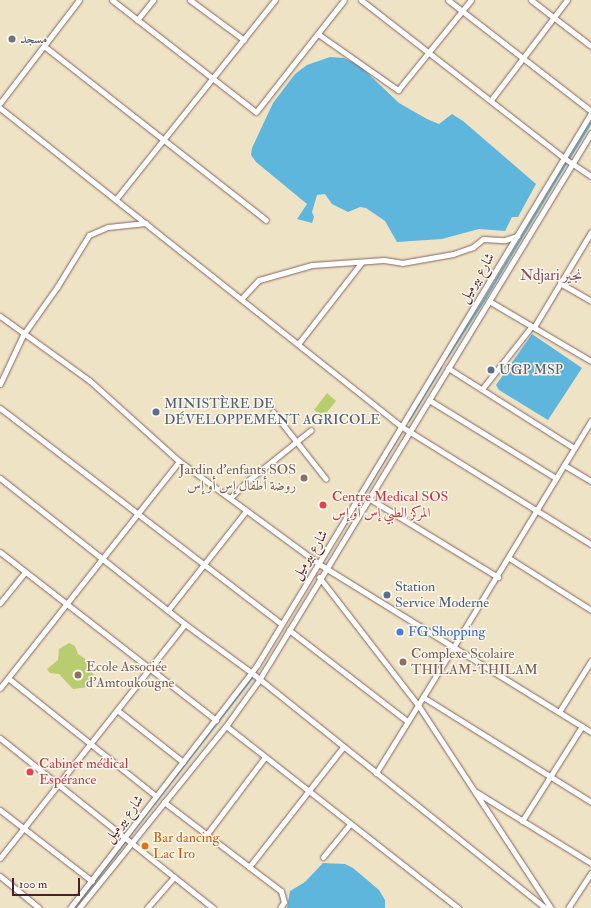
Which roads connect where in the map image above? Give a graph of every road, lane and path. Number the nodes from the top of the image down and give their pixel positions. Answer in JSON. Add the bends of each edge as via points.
{"nodes":[{"id":1,"x":80,"y":0,"type":"edge"},
{"id":2,"x":112,"y":0,"type":"edge"},
{"id":3,"x":153,"y":0,"type":"edge"},
{"id":4,"x":190,"y":0,"type":"edge"},
{"id":5,"x":276,"y":0,"type":"edge"},
{"id":6,"x":344,"y":0,"type":"edge"},
{"id":7,"x":360,"y":0,"type":"edge"},
{"id":8,"x":448,"y":0,"type":"edge"},
{"id":9,"x":472,"y":0,"type":"edge"},
{"id":10,"x":531,"y":0,"type":"edge"},
{"id":11,"x":567,"y":0,"type":"edge"},
{"id":12,"x":462,"y":12,"type":"junction"},
{"id":13,"x":554,"y":17,"type":"junction"},
{"id":14,"x":136,"y":20,"type":"junction"},
{"id":15,"x":318,"y":34,"type":"junction"},
{"id":16,"x":244,"y":40,"type":"junction"},
{"id":17,"x":44,"y":46,"type":"junction"},
{"id":18,"x":591,"y":46,"type":"edge"},
{"id":19,"x":429,"y":53,"type":"junction"},
{"id":20,"x":523,"y":58,"type":"junction"},
{"id":21,"x":212,"y":80,"type":"junction"},
{"id":22,"x":492,"y":100,"type":"junction"},
{"id":23,"x":0,"y":103,"type":"edge"},
{"id":24,"x":0,"y":108,"type":"edge"},
{"id":25,"x":591,"y":112,"type":"edge"},
{"id":26,"x":591,"y":133,"type":"edge"},
{"id":27,"x":166,"y":139,"type":"junction"},
{"id":28,"x":568,"y":161,"type":"junction"},
{"id":29,"x":591,"y":176,"type":"edge"},
{"id":30,"x":116,"y":199,"type":"junction"},
{"id":31,"x":266,"y":220,"type":"dead end"},
{"id":32,"x":146,"y":223,"type":"junction"},
{"id":33,"x":591,"y":232,"type":"edge"},
{"id":34,"x":517,"y":236,"type":"junction"},
{"id":35,"x":589,"y":240,"type":"edge"},
{"id":36,"x":361,"y":263,"type":"junction"},
{"id":37,"x":560,"y":283,"type":"junction"},
{"id":38,"x":241,"y":299,"type":"junction"},
{"id":39,"x":489,"y":301,"type":"junction"},
{"id":40,"x":591,"y":301,"type":"edge"},
{"id":41,"x":0,"y":316,"type":"edge"},
{"id":42,"x":533,"y":327,"type":"junction"},
{"id":43,"x":23,"y":335,"type":"junction"},
{"id":44,"x":298,"y":344,"type":"junction"},
{"id":45,"x":591,"y":361,"type":"edge"},
{"id":46,"x":448,"y":368,"type":"junction"},
{"id":47,"x":0,"y":384,"type":"edge"},
{"id":48,"x":482,"y":390,"type":"junction"},
{"id":49,"x":429,"y":400,"type":"junction"},
{"id":50,"x":0,"y":408,"type":"edge"},
{"id":51,"x":273,"y":412,"type":"dead end"},
{"id":52,"x":591,"y":422,"type":"edge"},
{"id":53,"x":406,"y":429,"type":"junction"},
{"id":54,"x":310,"y":430,"type":"dead end"},
{"id":55,"x":296,"y":442,"type":"junction"},
{"id":56,"x":574,"y":448,"type":"junction"},
{"id":57,"x":179,"y":461,"type":"junction"},
{"id":58,"x":564,"y":465,"type":"junction"},
{"id":59,"x":0,"y":478,"type":"edge"},
{"id":60,"x":556,"y":478,"type":"junction"},
{"id":61,"x":326,"y":479,"type":"dead end"},
{"id":62,"x":591,"y":481,"type":"edge"},
{"id":63,"x":230,"y":498,"type":"junction"},
{"id":64,"x":370,"y":499,"type":"junction"},
{"id":65,"x":246,"y":511,"type":"junction"},
{"id":66,"x":537,"y":511,"type":"junction"},
{"id":67,"x":137,"y":514,"type":"junction"},
{"id":68,"x":591,"y":544,"type":"edge"},
{"id":69,"x":0,"y":552,"type":"edge"},
{"id":70,"x":509,"y":558,"type":"junction"},
{"id":71,"x":101,"y":559,"type":"junction"},
{"id":72,"x":319,"y":564,"type":"junction"},
{"id":73,"x":202,"y":565,"type":"junction"},
{"id":74,"x":326,"y":569,"type":"junction"},
{"id":75,"x":25,"y":572,"type":"junction"},
{"id":76,"x":314,"y":573,"type":"junction"},
{"id":77,"x":498,"y":577,"type":"junction"},
{"id":78,"x":321,"y":578,"type":"junction"},
{"id":79,"x":0,"y":603,"type":"edge"},
{"id":80,"x":66,"y":604,"type":"junction"},
{"id":81,"x":168,"y":610,"type":"junction"},
{"id":82,"x":591,"y":610,"type":"edge"},
{"id":83,"x":185,"y":624,"type":"junction"},
{"id":84,"x":281,"y":624,"type":"junction"},
{"id":85,"x":289,"y":630,"type":"junction"},
{"id":86,"x":454,"y":648,"type":"junction"},
{"id":87,"x":591,"y":661,"type":"edge"},
{"id":88,"x":149,"y":668,"type":"junction"},
{"id":89,"x":252,"y":673,"type":"junction"},
{"id":90,"x":8,"y":678,"type":"junction"},
{"id":91,"x":259,"y":680,"type":"junction"},
{"id":92,"x":0,"y":688,"type":"edge"},
{"id":93,"x":423,"y":698,"type":"junction"},
{"id":94,"x":418,"y":705,"type":"junction"},
{"id":95,"x":117,"y":710,"type":"junction"},
{"id":96,"x":559,"y":712,"type":"junction"},
{"id":97,"x":216,"y":720,"type":"junction"},
{"id":98,"x":407,"y":721,"type":"junction"},
{"id":99,"x":226,"y":726,"type":"junction"},
{"id":100,"x":582,"y":726,"type":"junction"},
{"id":101,"x":591,"y":732,"type":"edge"},
{"id":102,"x":0,"y":738,"type":"edge"},
{"id":103,"x":92,"y":743,"type":"junction"},
{"id":104,"x":343,"y":747,"type":"junction"},
{"id":105,"x":265,"y":757,"type":"junction"},
{"id":106,"x":183,"y":762,"type":"junction"},
{"id":107,"x":376,"y":773,"type":"junction"},
{"id":108,"x":550,"y":776,"type":"junction"},
{"id":109,"x":58,"y":785,"type":"junction"},
{"id":110,"x":309,"y":791,"type":"junction"},
{"id":111,"x":474,"y":791,"type":"junction"},
{"id":112,"x":156,"y":796,"type":"junction"},
{"id":113,"x":164,"y":802,"type":"junction"},
{"id":114,"x":591,"y":802,"type":"edge"},
{"id":115,"x":0,"y":810,"type":"edge"},
{"id":116,"x":522,"y":821,"type":"junction"},
{"id":117,"x":350,"y":824,"type":"junction"},
{"id":118,"x":23,"y":828,"type":"junction"},
{"id":119,"x":207,"y":834,"type":"junction"},
{"id":120,"x":124,"y":839,"type":"junction"},
{"id":121,"x":132,"y":844,"type":"junction"},
{"id":122,"x":323,"y":857,"type":"dead end"},
{"id":123,"x":0,"y":858,"type":"edge"},
{"id":124,"x":591,"y":863,"type":"edge"},
{"id":125,"x":249,"y":867,"type":"junction"},
{"id":126,"x":591,"y":873,"type":"edge"},
{"id":127,"x":0,"y":876,"type":"edge"},
{"id":128,"x":174,"y":877,"type":"junction"},
{"id":129,"x":92,"y":881,"type":"junction"},
{"id":130,"x":548,"y":907,"type":"edge"},
{"id":131,"x":39,"y":908,"type":"edge"},
{"id":132,"x":70,"y":908,"type":"edge"},
{"id":133,"x":79,"y":908,"type":"edge"},
{"id":134,"x":147,"y":908,"type":"edge"},
{"id":135,"x":213,"y":908,"type":"edge"},
{"id":136,"x":280,"y":908,"type":"edge"},
{"id":137,"x":458,"y":908,"type":"edge"},
{"id":138,"x":568,"y":908,"type":"edge"}],
"edges":[{"from":1,"to":17,"type":"street"},
{"from":2,"to":14,"type":"street"},
{"from":3,"to":14,"type":"street"},
{"from":4,"to":16,"type":"street"},
{"from":5,"to":16,"type":"street"},
{"from":6,"to":15,"type":"street"},
{"from":7,"to":19,"type":"street"},
{"from":8,"to":12,"type":"street"},
{"from":9,"to":12,"type":"street"},
{"from":10,"to":13,"type":"street"},
{"from":11,"to":13,"type":"street"},
{"from":12,"to":19,"type":"street"},
{"from":12,"to":20,"type":"street"},
{"from":13,"to":18,"type":"street"},
{"from":13,"to":20,"type":"street"},
{"from":14,"to":21,"type":"street"},
{"from":15,"to":19,"type":"street","via":[[398,90]]},
{"from":15,"to":21,"type":"street","via":[[256,112]]},
{"from":16,"to":21,"type":"street"},
{"from":17,"to":23,"type":"street"},
{"from":17,"to":27,"type":"street"},
{"from":19,"to":22,"type":"street"},
{"from":20,"to":22,"type":"street"},
{"from":20,"to":25,"type":"street"},
{"from":21,"to":27,"type":"street"},
{"from":22,"to":28,"type":"street"},
{"from":24,"to":30,"type":"street"},
{"from":25,"to":28,"type":"street","name":"شارع بيرميل"},
{"from":26,"to":28,"type":"street","name":"شارع بيرميل"},
{"from":27,"to":30,"type":"street"},
{"from":27,"to":31,"type":"street"},
{"from":28,"to":29,"type":"street"},
{"from":28,"to":34,"type":"street","name":"شارع بيرميل"},
{"from":28,"to":39,"type":"street","name":"شارع بيرميل"},
{"from":30,"to":32,"type":"street"},
{"from":32,"to":38,"type":"street"},
{"from":32,"to":43,"type":"street","via":[[108,227],[88,235],[57,287]]},
{"from":33,"to":35,"type":"street"},
{"from":34,"to":36,"type":"street","via":[[505,240],[483,239],[472,247],[454,254],[402,263],[384,260]]},
{"from":34,"to":53,"type":"street","name":"شارع بيرميل"},
{"from":35,"to":37,"type":"street"},
{"from":36,"to":38,"type":"street","via":[[312,265],[263,278]]},
{"from":36,"to":44,"type":"street"},
{"from":37,"to":40,"type":"street"},
{"from":37,"to":42,"type":"street"},
{"from":38,"to":44,"type":"street"},
{"from":39,"to":42,"type":"street"},
{"from":39,"to":46,"type":"street","name":"شارع بيرميل"},
{"from":41,"to":43,"type":"street"},
{"from":42,"to":45,"type":"street"},
{"from":42,"to":48,"type":"street"},
{"from":43,"to":47,"type":"street"},
{"from":43,"to":57,"type":"street","via":[[90,381]]},
{"from":44,"to":53,"type":"street"},
{"from":46,"to":48,"type":"street"},
{"from":46,"to":49,"type":"street","name":"شارع بيرميل"},
{"from":48,"to":56,"type":"street"},
{"from":49,"to":53,"type":"street","name":"شارع بيرميل"},
{"from":49,"to":60,"type":"street"},
{"from":50,"to":67,"type":"street"},
{"from":51,"to":55,"type":"street"},
{"from":52,"to":56,"type":"street"},
{"from":53,"to":64,"type":"street","name":"شارع بيرميل"},
{"from":53,"to":66,"type":"street"},
{"from":53,"to":72,"type":"street","name":"شارع بيرميل"},
{"from":54,"to":55,"type":"street"},
{"from":55,"to":61,"type":"street"},
{"from":55,"to":63,"type":"street"},
{"from":56,"to":58,"type":"street"},
{"from":57,"to":63,"type":"street"},
{"from":57,"to":67,"type":"street"},
{"from":58,"to":60,"type":"street"},
{"from":58,"to":62,"type":"street"},
{"from":59,"to":71,"type":"street"},
{"from":60,"to":66,"type":"street"},
{"from":63,"to":65,"type":"street"},
{"from":64,"to":74,"type":"street","name":"شارع بيرميل"},
{"from":64,"to":77,"type":"street"},
{"from":65,"to":72,"type":"street"},
{"from":65,"to":73,"type":"street"},
{"from":66,"to":68,"type":"street"},
{"from":66,"to":70,"type":"street"},
{"from":67,"to":71,"type":"street"},
{"from":67,"to":73,"type":"street"},
{"from":69,"to":75,"type":"street"},
{"from":70,"to":77,"type":"street"},
{"from":70,"to":82,"type":"street"},
{"from":71,"to":80,"type":"street"},
{"from":71,"to":81,"type":"street"},
{"from":72,"to":74,"type":"street"},
{"from":72,"to":76,"type":"street","name":"شارع بيرميل"},
{"from":73,"to":81,"type":"street"},
{"from":73,"to":84,"type":"street"},
{"from":74,"to":78,"type":"street","name":"شارع بيرميل"},
{"from":74,"to":86,"type":"street"},
{"from":75,"to":79,"type":"street"},
{"from":75,"to":80,"type":"street"},
{"from":76,"to":78,"type":"street"},
{"from":76,"to":84,"type":"street","name":"شارع بيرميل"},
{"from":77,"to":86,"type":"street"},
{"from":78,"to":85,"type":"street","name":"شارع بيرميل"},
{"from":78,"to":94,"type":"street"},
{"from":80,"to":88,"type":"street"},
{"from":80,"to":90,"type":"street"},
{"from":81,"to":83,"type":"street"},
{"from":83,"to":88,"type":"street"},
{"from":83,"to":89,"type":"street"},
{"from":84,"to":89,"type":"street","name":"شارع بيرميل"},
{"from":85,"to":91,"type":"street","name":"شارع بيرميل"},
{"from":85,"to":98,"type":"street"},
{"from":86,"to":93,"type":"street"},
{"from":86,"to":96,"type":"street"},
{"from":87,"to":96,"type":"street"},
{"from":88,"to":95,"type":"street"},
{"from":88,"to":97,"type":"street"},
{"from":89,"to":91,"type":"street"},
{"from":89,"to":97,"type":"street","name":"شارع بيرميل"},
{"from":90,"to":92,"type":"street"},
{"from":90,"to":103,"type":"street"},
{"from":91,"to":99,"type":"street","name":"شارع بيرميل"},
{"from":91,"to":104,"type":"street"},
{"from":93,"to":94,"type":"street"},
{"from":93,"to":108,"type":"street"},
{"from":94,"to":98,"type":"street"},
{"from":94,"to":111,"type":"street"},
{"from":95,"to":103,"type":"street"},
{"from":95,"to":106,"type":"street"},
{"from":96,"to":100,"type":"street"},
{"from":97,"to":106,"type":"street","name":"شارع بيرميل"},
{"from":98,"to":107,"type":"street"},
{"from":99,"to":105,"type":"street"},
{"from":99,"to":113,"type":"street","name":"شارع بيرميل"},
{"from":100,"to":101,"type":"street"},
{"from":100,"to":108,"type":"street"},
{"from":102,"to":109,"type":"street"},
{"from":103,"to":109,"type":"street"},
{"from":103,"to":112,"type":"street"},
{"from":104,"to":107,"type":"street"},
{"from":104,"to":110,"type":"street"},
{"from":105,"to":110,"type":"street"},
{"from":105,"to":119,"type":"street"},
{"from":106,"to":112,"type":"street","name":"شارع بيرميل"},
{"from":107,"to":130,"type":"street"},
{"from":108,"to":114,"type":"street"},
{"from":108,"to":116,"type":"street"},
{"from":109,"to":118,"type":"street"},
{"from":109,"to":120,"type":"street"},
{"from":110,"to":117,"type":"street"},
{"from":110,"to":125,"type":"street"},
{"from":111,"to":116,"type":"street"},
{"from":111,"to":130,"type":"street"},
{"from":112,"to":120,"type":"street","name":"شارع بيرميل"},
{"from":113,"to":119,"type":"street"},
{"from":113,"to":121,"type":"street","name":"شارع بيرميل"},
{"from":115,"to":118,"type":"street"},
{"from":116,"to":124,"type":"street"},
{"from":117,"to":122,"type":"street"},
{"from":117,"to":137,"type":"street"},
{"from":118,"to":123,"type":"street"},
{"from":118,"to":129,"type":"street"},
{"from":119,"to":125,"type":"street"},
{"from":120,"to":121,"type":"street"},
{"from":120,"to":129,"type":"street","name":"شارع بيرميل"},
{"from":121,"to":128,"type":"street"},
{"from":121,"to":133,"type":"street","name":"شارع بيرميل"},
{"from":125,"to":136,"type":"street","via":[[284,896]]},
{"from":126,"to":138,"type":"street"},
{"from":127,"to":131,"type":"street"},
{"from":128,"to":134,"type":"street"},
{"from":128,"to":135,"type":"street"},
{"from":129,"to":132,"type":"street","name":"شارع بيرميل"}]}
